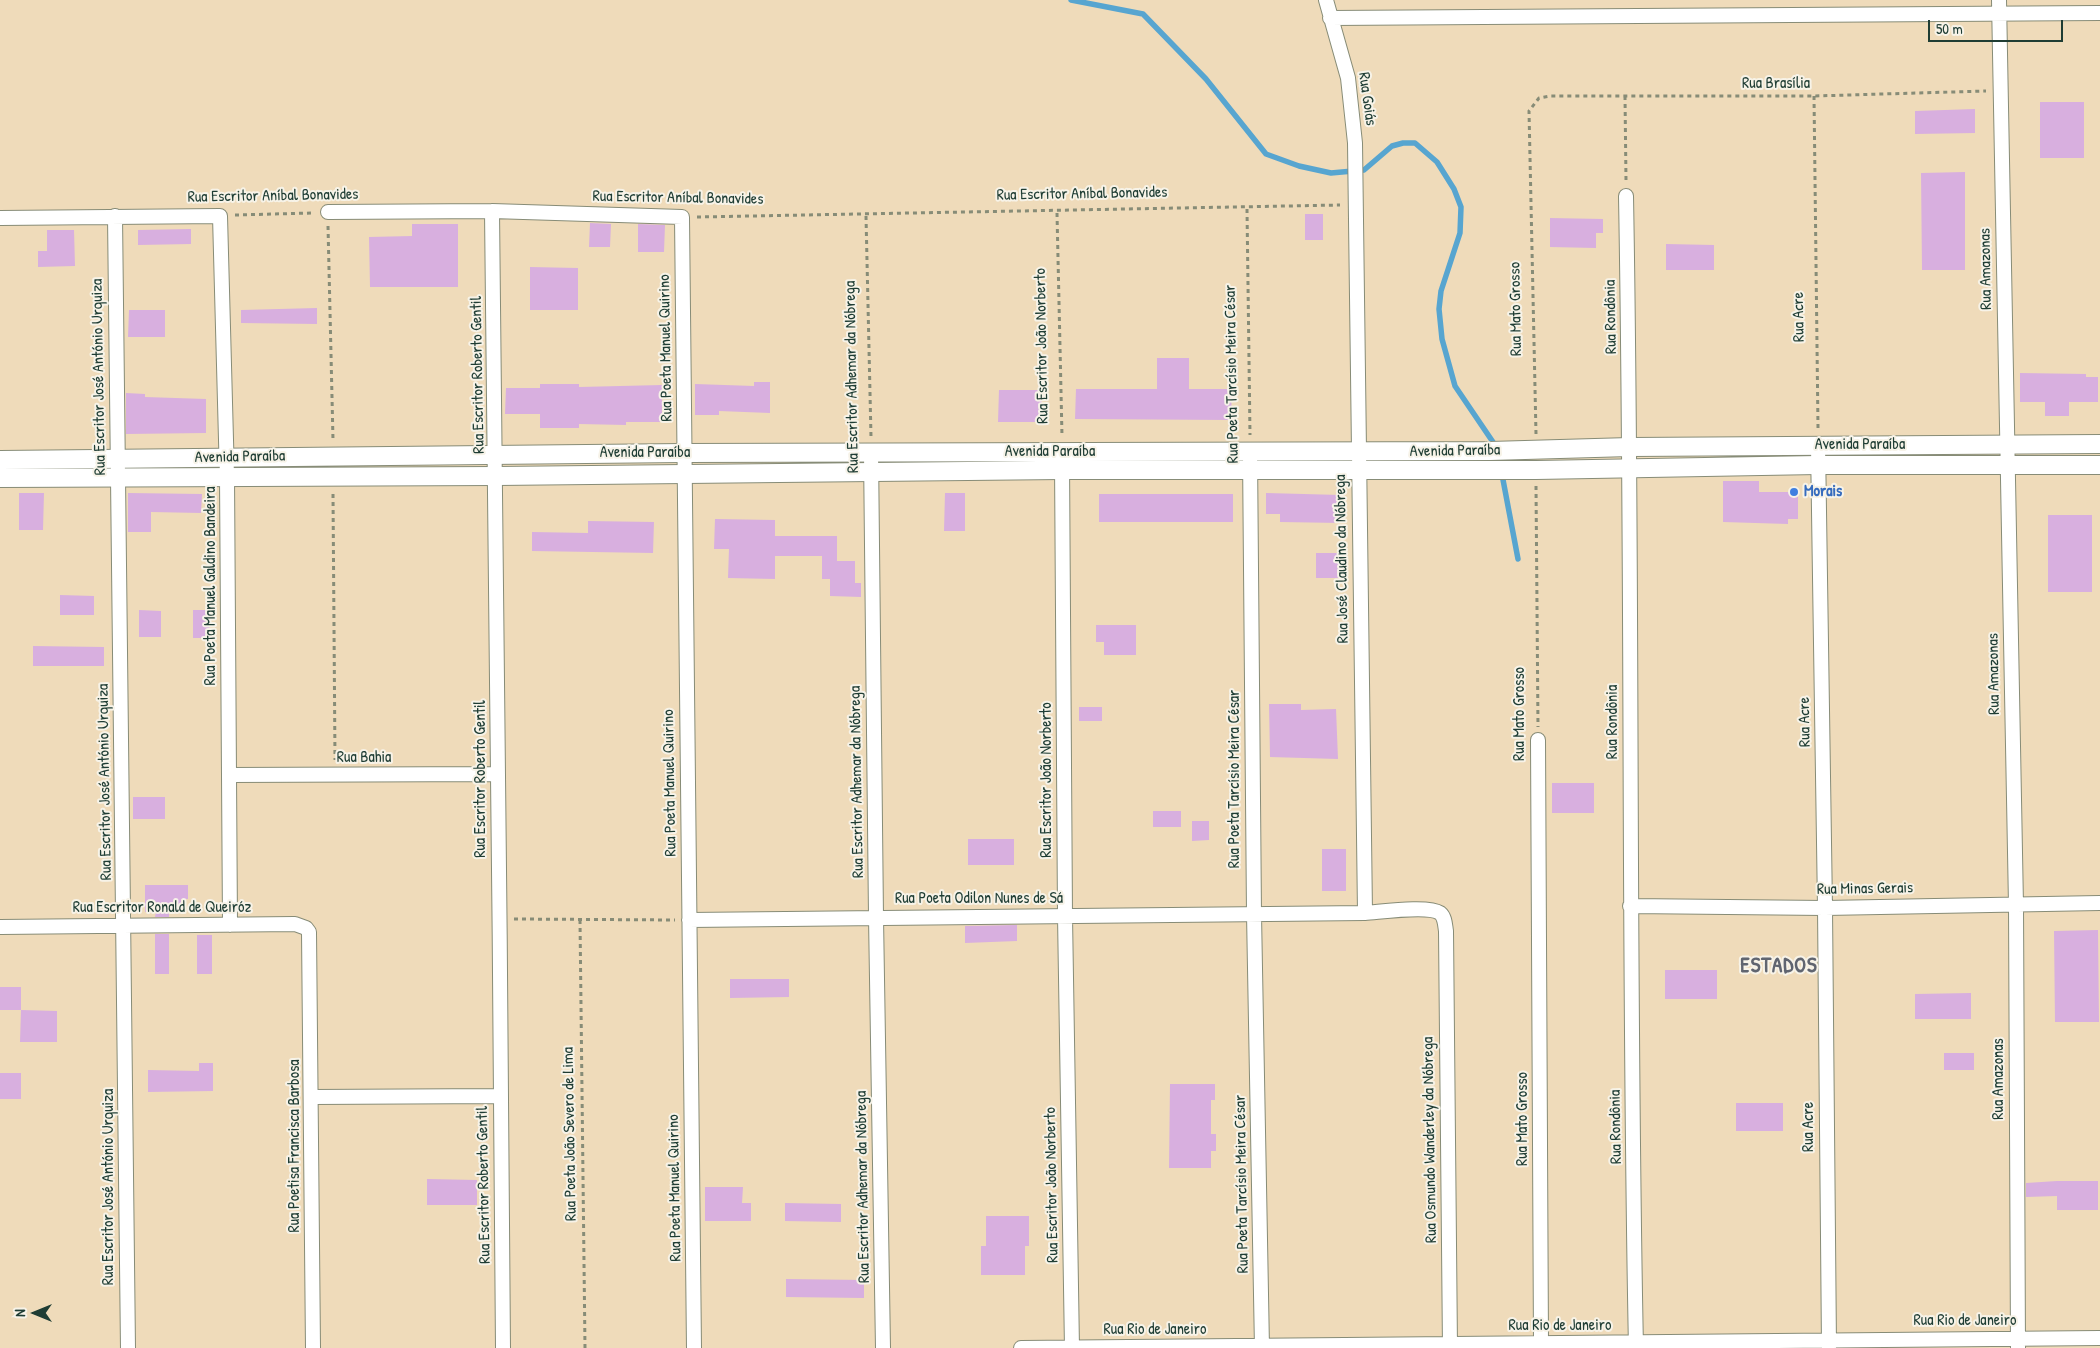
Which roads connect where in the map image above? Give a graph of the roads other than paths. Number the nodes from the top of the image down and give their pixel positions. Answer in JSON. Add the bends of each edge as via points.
{"nodes":[{"id":1,"x":1326,"y":0,"type":"edge"},
{"id":2,"x":1999,"y":6,"type":"edge"},
{"id":3,"x":1811,"y":7,"type":"edge"},
{"id":4,"x":2100,"y":13,"type":"edge"},
{"id":5,"x":1330,"y":18,"type":"junction"},
{"id":6,"x":1626,"y":196,"type":"road end"},
{"id":7,"x":1356,"y":205,"type":"joint"},
{"id":8,"x":492,"y":211,"type":"junction"},
{"id":9,"x":328,"y":212,"type":"road end"},
{"id":10,"x":115,"y":216,"type":"junction"},
{"id":11,"x":220,"y":216,"type":"joint"},
{"id":12,"x":0,"y":218,"type":"edge"},
{"id":13,"x":682,"y":218,"type":"joint"},
{"id":14,"x":2100,"y":444,"type":"edge"},
{"id":15,"x":1818,"y":445,"type":"junction"},
{"id":16,"x":2006,"y":445,"type":"junction"},
{"id":17,"x":1630,"y":447,"type":"junction"},
{"id":18,"x":871,"y":452,"type":"junction"},
{"id":19,"x":1062,"y":452,"type":"junction"},
{"id":20,"x":1358,"y":452,"type":"junction"},
{"id":21,"x":684,"y":453,"type":"junction"},
{"id":22,"x":497,"y":454,"type":"junction"},
{"id":23,"x":227,"y":457,"type":"junction"},
{"id":24,"x":118,"y":459,"type":"junction"},
{"id":25,"x":0,"y":460,"type":"edge"},
{"id":26,"x":1250,"y":461,"type":"junction"},
{"id":27,"x":1818,"y":465,"type":"junction"},
{"id":28,"x":2100,"y":465,"type":"edge"},
{"id":29,"x":2007,"y":466,"type":"junction"},
{"id":30,"x":1630,"y":467,"type":"junction"},
{"id":31,"x":1062,"y":470,"type":"junction"},
{"id":32,"x":1358,"y":470,"type":"junction"},
{"id":33,"x":871,"y":472,"type":"junction"},
{"id":34,"x":684,"y":475,"type":"junction"},
{"id":35,"x":497,"y":476,"type":"junction"},
{"id":36,"x":118,"y":477,"type":"junction"},
{"id":37,"x":227,"y":477,"type":"junction"},
{"id":38,"x":0,"y":478,"type":"edge"},
{"id":39,"x":1538,"y":740,"type":"road end"},
{"id":40,"x":498,"y":774,"type":"junction"},
{"id":41,"x":229,"y":775,"type":"junction"},
{"id":42,"x":2100,"y":903,"type":"edge"},
{"id":43,"x":2016,"y":905,"type":"junction"},
{"id":44,"x":1630,"y":906,"type":"junction"},
{"id":45,"x":1825,"y":908,"type":"junction"},
{"id":46,"x":1365,"y":913,"type":"junction"},
{"id":47,"x":1254,"y":914,"type":"junction"},
{"id":48,"x":1065,"y":916,"type":"junction"},
{"id":49,"x":876,"y":917,"type":"junction"},
{"id":50,"x":689,"y":920,"type":"junction"},
{"id":51,"x":230,"y":925,"type":"junction"},
{"id":52,"x":124,"y":926,"type":"junction"},
{"id":53,"x":0,"y":927,"type":"edge"},
{"id":54,"x":1446,"y":932,"type":"joint"},
{"id":55,"x":310,"y":943,"type":"joint"},
{"id":56,"x":500,"y":1096,"type":"junction"},
{"id":57,"x":312,"y":1097,"type":"junction"},
{"id":58,"x":2100,"y":1338,"type":"edge"},
{"id":59,"x":2018,"y":1343,"type":"edge"},
{"id":60,"x":1542,"y":1344,"type":"junction"},
{"id":61,"x":1828,"y":1344,"type":"edge"},
{"id":62,"x":1450,"y":1346,"type":"edge"},
{"id":63,"x":1636,"y":1346,"type":"edge"},
{"id":64,"x":128,"y":1348,"type":"edge"},
{"id":65,"x":313,"y":1348,"type":"edge"},
{"id":66,"x":503,"y":1348,"type":"edge"},
{"id":67,"x":694,"y":1348,"type":"edge"},
{"id":68,"x":883,"y":1348,"type":"edge"},
{"id":69,"x":1021,"y":1348,"type":"edge"},
{"id":70,"x":1072,"y":1348,"type":"edge"},
{"id":71,"x":1262,"y":1348,"type":"edge"}],
"edges":[{"from":1,"to":5,"type":"street","name":"Rua Goiás"},
{"from":2,"to":3,"type":"street"},
{"from":2,"to":4,"type":"street"},
{"from":2,"to":16,"type":"street","name":"Rua Amazonas"},
{"from":3,"to":5,"type":"street","via":[[1612,18]]},
{"from":5,"to":7,"type":"street","name":"Rua Goiás","via":[[1340,44],[1353,113]]},
{"from":6,"to":17,"type":"street","name":"Rua Rondônia"},
{"from":7,"to":20,"type":"street","name":"Rua José Claudino da Nóbrega"},
{"from":8,"to":9,"type":"street","name":"Rua Escritor Aníbal Bonavides"},
{"from":8,"to":13,"type":"street","name":"Rua Escritor Aníbal Bonavides"},
{"from":8,"to":22,"type":"street","name":"Rua Escritor Roberto Gentil"},
{"from":10,"to":11,"type":"street","name":"Rua Escritor Aníbal Bonavides"},
{"from":10,"to":12,"type":"street","name":"Rua Escritor Aníbal Bonavides"},
{"from":10,"to":24,"type":"street","name":"Rua Escritor José António Urquiza"},
{"from":11,"to":23,"type":"street","name":"Rua Poeta Manuel Galdino Bandeira"},
{"from":13,"to":21,"type":"street","name":"Rua Poeta Manuel Quirino"},
{"from":14,"to":16,"type":"street","name":"Avenida Paraíba"},
{"from":15,"to":16,"type":"street","name":"Avenida Paraíba"},
{"from":15,"to":17,"type":"street","name":"Avenida Paraíba"},
{"from":15,"to":27,"type":"street","name":"Rua Acre"},
{"from":16,"to":29,"type":"street","name":"Rua Amazonas"},
{"from":17,"to":20,"type":"street","name":"Avenida Paraíba"},
{"from":17,"to":30,"type":"street","name":"Rua Rondônia"},
{"from":18,"to":19,"type":"street","name":"Avenida Paraíba"},
{"from":18,"to":21,"type":"street","name":"Avenida Paraíba"},
{"from":18,"to":33,"type":"street","name":"Rua Escritor Adhemar da Nóbrega"},
{"from":19,"to":26,"type":"street","name":"Avenida Paraíba"},
{"from":19,"to":31,"type":"street","name":"Rua Escritor João Norberto"},
{"from":20,"to":26,"type":"street","name":"Avenida Paraíba"},
{"from":20,"to":32,"type":"street","name":"Rua José Claudino da Nóbrega"},
{"from":21,"to":22,"type":"street","name":"Avenida Paraíba"},
{"from":21,"to":34,"type":"street","name":"Rua Poeta Manuel Quirino"},
{"from":22,"to":23,"type":"street","name":"Avenida Paraíba"},
{"from":22,"to":35,"type":"street","name":"Rua Escritor Roberto Gentil"},
{"from":23,"to":24,"type":"street","name":"Avenida Paraíba"},
{"from":23,"to":37,"type":"street","name":"Rua Poeta Manuel Galdino Bandeira"},
{"from":24,"to":25,"type":"street","name":"Avenida Paraíba"},
{"from":24,"to":36,"type":"street","name":"Rua Escritor José António Urquiza"},
{"from":26,"to":31,"type":"street","name":"Avenida Paraíba"},
{"from":26,"to":32,"type":"street","name":"Avenida Paraíba"},
{"from":26,"to":47,"type":"street","name":"Rua Poeta Tarcísio Meira César"},
{"from":27,"to":29,"type":"street","name":"Avenida Paraíba"},
{"from":27,"to":30,"type":"street","name":"Avenida Paraíba"},
{"from":27,"to":45,"type":"street","name":"Rua Acre"},
{"from":28,"to":29,"type":"street","name":"Avenida Paraíba"},
{"from":29,"to":43,"type":"street","name":"Rua Amazonas"},
{"from":30,"to":32,"type":"street","name":"Avenida Paraíba"},
{"from":30,"to":44,"type":"street","name":"Rua Rondônia"},
{"from":31,"to":33,"type":"street","name":"Avenida Paraíba"},
{"from":31,"to":48,"type":"street","name":"Rua Escritor João Norberto"},
{"from":32,"to":46,"type":"street","name":"Rua José Claudino da Nóbrega"},
{"from":33,"to":34,"type":"street","name":"Avenida Paraíba"},
{"from":33,"to":49,"type":"street","name":"Rua Escritor Adhemar da Nóbrega"},
{"from":34,"to":35,"type":"street","name":"Avenida Paraíba"},
{"from":34,"to":50,"type":"street","name":"Rua Poeta Manuel Quirino"},
{"from":35,"to":37,"type":"street","name":"Avenida Paraíba"},
{"from":35,"to":40,"type":"street","name":"Rua Escritor Roberto Gentil"},
{"from":36,"to":37,"type":"street","name":"Avenida Paraíba"},
{"from":36,"to":38,"type":"street","name":"Avenida Paraíba"},
{"from":36,"to":52,"type":"street","name":"Rua Escritor José António Urquiza"},
{"from":37,"to":41,"type":"street","name":"Rua Poeta Manuel Galdino Bandeira"},
{"from":39,"to":60,"type":"street","name":"Rua Mato Grosso"},
{"from":40,"to":41,"type":"street","name":"Rua Bahia"},
{"from":40,"to":56,"type":"street","name":"Rua Escritor Roberto Gentil"},
{"from":41,"to":51,"type":"street","name":"Rua Poeta Manuel Galdino Bandeira"},
{"from":42,"to":43,"type":"street","name":"Rua Minas Gerais"},
{"from":43,"to":45,"type":"street","name":"Rua Minas Gerais"},
{"from":43,"to":59,"type":"street","name":"Rua Amazonas"},
{"from":44,"to":45,"type":"street","name":"Rua Minas Gerais"},
{"from":44,"to":63,"type":"street","name":"Rua Rondônia"},
{"from":45,"to":61,"type":"street","name":"Rua Acre"},
{"from":46,"to":47,"type":"street","name":"Rua Poeta Odilon Nunes de Sá"},
{"from":46,"to":54,"type":"street","name":"Rua Poeta Odilon Nunes de Sá","via":[[1434,911],[1444,917]]},
{"from":47,"to":48,"type":"street","name":"Rua Poeta Odilon Nunes de Sá"},
{"from":47,"to":71,"type":"street","name":"Rua Poeta Tarcísio Meira César"},
{"from":48,"to":49,"type":"street","name":"Rua Poeta Odilon Nunes de Sá"},
{"from":48,"to":70,"type":"street","name":"Rua Escritor João Norberto"},
{"from":49,"to":50,"type":"street","name":"Rua Poeta Odilon Nunes de Sá"},
{"from":49,"to":68,"type":"street","name":"Rua Escritor Adhemar da Nóbrega"},
{"from":50,"to":67,"type":"street","name":"Rua Poeta Manuel Quirino"},
{"from":51,"to":52,"type":"street","name":"Rua Escritor Ronald de Queiróz"},
{"from":51,"to":55,"type":"street","name":"Rua Escritor Ronald de Queiróz","via":[[301,925],[309,932]]},
{"from":52,"to":53,"type":"street","name":"Rua Escritor Ronald de Queiróz"},
{"from":52,"to":64,"type":"street","name":"Rua Escritor José António Urquiza"},
{"from":54,"to":62,"type":"street","name":"Rua Osmundo Wanderley da Nóbrega"},
{"from":55,"to":57,"type":"street","name":"Rua Poetisa Francisca Barbosa"},
{"from":56,"to":57,"type":"street"},
{"from":56,"to":66,"type":"street","name":"Rua Escritor Roberto Gentil"},
{"from":57,"to":65,"type":"street","name":"Rua Poetisa Francisca Barbosa"},
{"from":58,"to":59,"type":"street","name":"Rua Rio de Janeiro"},
{"from":59,"to":61,"type":"street","name":"Rua Rio de Janeiro"},
{"from":60,"to":62,"type":"street","name":"Rua Rio de Janeiro"},
{"from":60,"to":63,"type":"street","name":"Rua Rio de Janeiro"},
{"from":61,"to":63,"type":"street","name":"Rua Rio de Janeiro"},
{"from":62,"to":71,"type":"street","name":"Rua Rio de Janeiro"},
{"from":69,"to":70,"type":"street","name":"Rua Rio de Janeiro"},
{"from":70,"to":71,"type":"street","name":"Rua Rio de Janeiro"}]}
